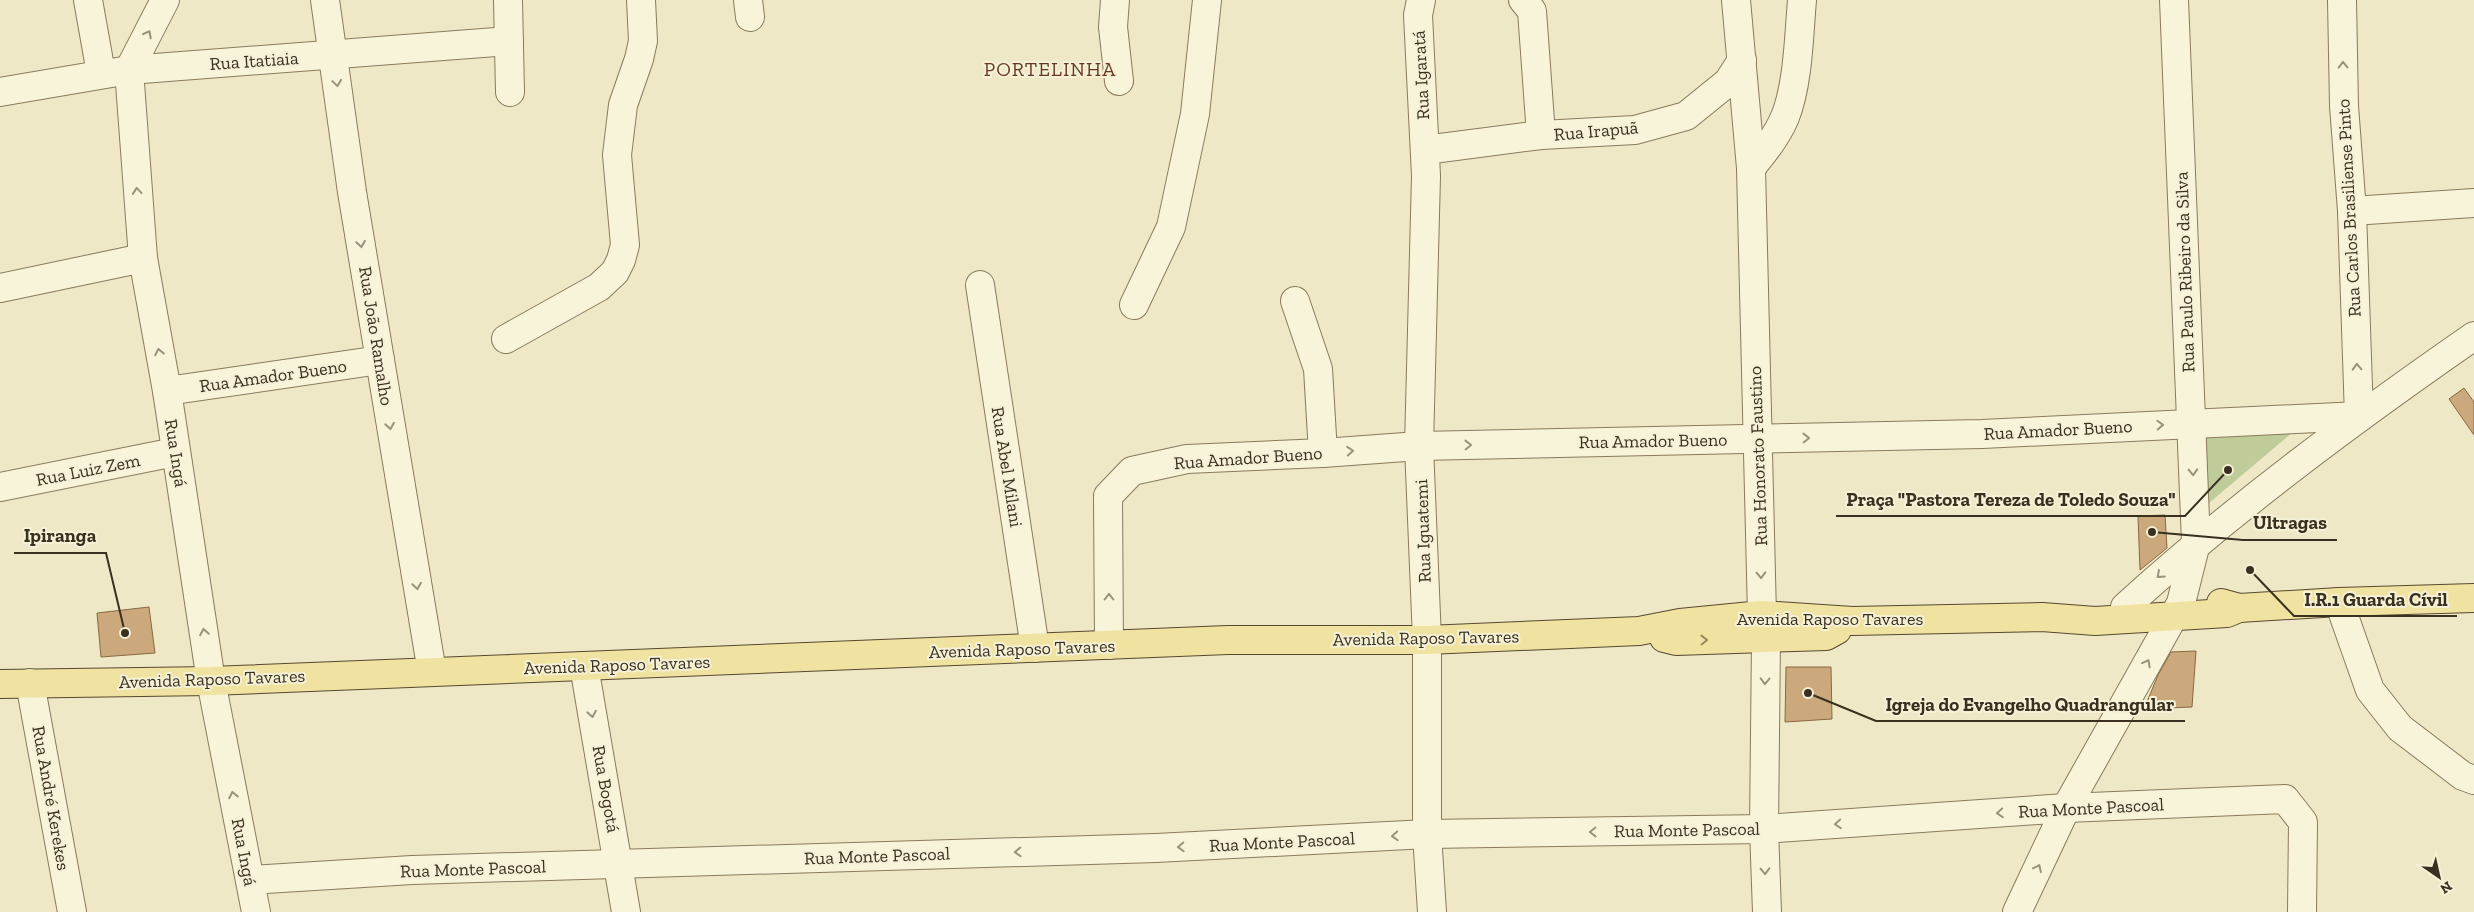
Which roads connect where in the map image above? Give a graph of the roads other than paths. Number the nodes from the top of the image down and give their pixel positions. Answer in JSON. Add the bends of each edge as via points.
{"nodes":[{"id":1,"x":88,"y":0,"type":"edge"},
{"id":2,"x":165,"y":0,"type":"edge"},
{"id":3,"x":325,"y":0,"type":"edge"},
{"id":4,"x":508,"y":0,"type":"edge"},
{"id":5,"x":641,"y":0,"type":"edge"},
{"id":6,"x":1114,"y":0,"type":"edge"},
{"id":7,"x":1206,"y":0,"type":"edge"},
{"id":8,"x":1421,"y":0,"type":"edge"},
{"id":9,"x":1524,"y":0,"type":"edge"},
{"id":10,"x":1736,"y":0,"type":"edge"},
{"id":11,"x":1802,"y":0,"type":"edge"},
{"id":12,"x":2174,"y":0,"type":"edge"},
{"id":13,"x":2342,"y":0,"type":"edge"},
{"id":14,"x":509,"y":41,"type":"junction"},
{"id":15,"x":334,"y":55,"type":"junction"},
{"id":16,"x":1742,"y":60,"type":"junction"},
{"id":17,"x":129,"y":70,"type":"junction"},
{"id":18,"x":101,"y":73,"type":"junction"},
{"id":19,"x":1119,"y":81,"type":"dead end"},
{"id":20,"x":0,"y":92,"type":"edge"},
{"id":21,"x":510,"y":92,"type":"dead end"},
{"id":22,"x":1541,"y":135,"type":"junction"},
{"id":23,"x":1425,"y":150,"type":"junction"},
{"id":24,"x":1751,"y":168,"type":"junction"},
{"id":25,"x":2474,"y":203,"type":"edge"},
{"id":26,"x":2352,"y":211,"type":"junction"},
{"id":27,"x":142,"y":258,"type":"junction"},
{"id":28,"x":980,"y":285,"type":"dead end"},
{"id":29,"x":0,"y":288,"type":"edge"},
{"id":30,"x":1296,"y":301,"type":"dead end"},
{"id":31,"x":1134,"y":305,"type":"dead end"},
{"id":32,"x":2474,"y":336,"type":"edge"},
{"id":33,"x":506,"y":339,"type":"dead end"},
{"id":34,"x":380,"y":360,"type":"junction"},
{"id":35,"x":167,"y":391,"type":"junction"},
{"id":36,"x":2359,"y":416,"type":"junction"},
{"id":37,"x":2191,"y":423,"type":"junction"},
{"id":38,"x":1757,"y":439,"type":"junction"},
{"id":39,"x":1419,"y":446,"type":"junction"},
{"id":40,"x":175,"y":452,"type":"junction"},
{"id":41,"x":1323,"y":453,"type":"junction"},
{"id":42,"x":0,"y":487,"type":"edge"},
{"id":43,"x":2196,"y":544,"type":"junction"},
{"id":44,"x":2474,"y":598,"type":"edge"},
{"id":45,"x":2339,"y":602,"type":"junction"},
{"id":46,"x":2125,"y":608,"type":"junction"},
{"id":47,"x":2177,"y":610,"type":"junction"},
{"id":48,"x":2042,"y":617,"type":"junction"},
{"id":49,"x":1764,"y":627,"type":"junction"},
{"id":50,"x":1427,"y":640,"type":"junction"},
{"id":51,"x":1109,"y":646,"type":"junction"},
{"id":52,"x":1035,"y":648,"type":"junction"},
{"id":53,"x":584,"y":666,"type":"junction"},
{"id":54,"x":432,"y":672,"type":"junction"},
{"id":55,"x":211,"y":681,"type":"junction"},
{"id":56,"x":30,"y":683,"type":"junction"},
{"id":57,"x":0,"y":684,"type":"edge"},
{"id":58,"x":2474,"y":780,"type":"edge"},
{"id":59,"x":2066,"y":808,"type":"junction"},
{"id":60,"x":1764,"y":829,"type":"junction"},
{"id":61,"x":1427,"y":834,"type":"junction"},
{"id":62,"x":619,"y":863,"type":"junction"},
{"id":63,"x":250,"y":880,"type":"junction"},
{"id":64,"x":72,"y":912,"type":"edge"},
{"id":65,"x":256,"y":912,"type":"edge"},
{"id":66,"x":626,"y":912,"type":"edge"},
{"id":67,"x":1432,"y":912,"type":"edge"},
{"id":68,"x":1767,"y":912,"type":"edge"},
{"id":69,"x":2017,"y":912,"type":"edge"},
{"id":70,"x":2302,"y":912,"type":"edge"}],
"edges":[{"from":1,"to":18,"type":"street"},
{"from":17,"to":2,"type":"street","one_way":true},
{"from":3,"to":15,"type":"street","name":"Rua João Ramalho"},
{"from":4,"to":14,"type":"street"},
{"from":5,"to":33,"type":"street","via":[[643,41],[623,104],[617,155],[625,245],[621,260],[615,272],[599,287]]},
{"from":6,"to":19,"type":"street","via":[[1113,28]]},
{"from":7,"to":31,"type":"street","via":[[1195,114],[1172,227]]},
{"from":8,"to":23,"type":"street","name":"Rua Igaratá","via":[[1418,15]]},
{"from":9,"to":22,"type":"street","via":[[1532,11]]},
{"from":10,"to":16,"type":"street","name":"Rua Honorato Faustino"},
{"from":11,"to":24,"type":"street","via":[[1796,68],[1786,116],[1771,143]]},
{"from":12,"to":37,"type":"street","name":"Rua Paulo Ribeiro da Silva"},
{"from":26,"to":13,"type":"street","name":"Rua Carlos Brasiliense Pinto","one_way":true,"via":[[2344,106]]},
{"from":14,"to":15,"type":"street","name":"Rua Itatiaia"},
{"from":14,"to":21,"type":"street"},
{"from":15,"to":17,"type":"street","name":"Rua Itatiaia"},
{"from":15,"to":34,"type":"street","name":"Rua João Ramalho","one_way":true,"via":[[352,192]]},
{"from":16,"to":22,"type":"street","name":"Rua Irapuã","via":[[1728,82],[1686,116],[1635,130]]},
{"from":16,"to":24,"type":"street","name":"Rua Honorato Faustino"},
{"from":17,"to":18,"type":"street","name":"Rua Itatiaia"},
{"from":27,"to":17,"type":"street","name":"Rua Ingá","one_way":true},
{"from":18,"to":20,"type":"street","name":"Rua Itatiaia"},
{"from":22,"to":23,"type":"street","name":"Rua Irapuã"},
{"from":23,"to":39,"type":"street","name":"Rua Iguatemi"},
{"from":24,"to":38,"type":"street","name":"Rua Honorato Faustino"},
{"from":25,"to":26,"type":"street"},
{"from":36,"to":26,"type":"street","name":"Rua Carlos Brasiliense Pinto","one_way":true},
{"from":27,"to":29,"type":"street"},
{"from":35,"to":27,"type":"street","name":"Rua Ingá","one_way":true},
{"from":28,"to":52,"type":"street","name":"Rua Abel Milani"},
{"from":30,"to":41,"type":"street","via":[[1318,369]]},
{"from":32,"to":36,"type":"street"},
{"from":34,"to":35,"type":"street","name":"Rua Amador Bueno"},
{"from":34,"to":54,"type":"street","name":"Rua João Ramalho","one_way":true},
{"from":35,"to":40,"type":"street","name":"Rua Ingá"},
{"from":36,"to":37,"type":"street","name":"Rua Amador Bueno"},
{"from":36,"to":43,"type":"street"},
{"from":38,"to":37,"type":"street","name":"Rua Amador Bueno","one_way":true,"via":[[1982,434]]},
{"from":37,"to":43,"type":"street","name":"Rua Paulo Ribeiro da Silva","one_way":true},
{"from":39,"to":38,"type":"street","name":"Rua Amador Bueno","one_way":true},
{"from":38,"to":49,"type":"street","name":"Rua Honorato Faustino","one_way":true},
{"from":41,"to":39,"type":"street","name":"Rua Amador Bueno","one_way":true},
{"from":39,"to":50,"type":"street","name":"Rua Iguatemi"},
{"from":40,"to":42,"type":"street","name":"Rua Luiz Zem"},
{"from":55,"to":40,"type":"street","name":"Rua Ingá","one_way":true},
{"from":51,"to":41,"type":"street","name":"Rua Amador Bueno","one_way":true,"via":[[1108,496],[1132,471],[1187,459]]},
{"from":43,"to":46,"type":"street","one_way":true},
{"from":43,"to":47,"type":"street","name":"Rua Paulo Ribeiro da Silva"},
{"from":44,"to":45,"type":"main road","name":"Avenida Raposo Tavares"},
{"from":45,"to":47,"type":"main road","name":"Avenida Raposo Tavares","via":[[2239,608],[2227,613]]},
{"from":45,"to":58,"type":"street","via":[[2370,690],[2400,728],[2463,776]]},
{"from":46,"to":47,"type":"main road","name":"Avenida Raposo Tavares"},
{"from":46,"to":48,"type":"main road","name":"Avenida Raposo Tavares","via":[[2083,608]]},
{"from":47,"to":48,"type":"main road","name":"Avenida Raposo Tavares","via":[[2095,621]]},
{"from":59,"to":47,"type":"street","name":"Rua Paulo Ribeiro da Silva","one_way":true},
{"from":48,"to":49,"type":"main road","name":"Avenida Raposo Tavares","via":[[1852,621],[1826,636]]},
{"from":49,"to":50,"type":"main road","name":"Avenida Raposo Tavares","via":[[1676,641],[1639,631]]},
{"from":49,"to":60,"type":"street","name":"Rua Honorato Faustino","one_way":true},
{"from":50,"to":51,"type":"main road","name":"Avenida Raposo Tavares","via":[[1228,640]]},
{"from":50,"to":61,"type":"street","name":"Rua Iguatemi"},
{"from":51,"to":52,"type":"main road","name":"Avenida Raposo Tavares"},
{"from":52,"to":53,"type":"main road","name":"Avenida Raposo Tavares"},
{"from":53,"to":54,"type":"main road","name":"Avenida Raposo Tavares"},
{"from":53,"to":62,"type":"street","name":"Rua Bogotá","one_way":true},
{"from":54,"to":55,"type":"main road","name":"Avenida Raposo Tavares"},
{"from":55,"to":56,"type":"main road","name":"Avenida Raposo Tavares"},
{"from":63,"to":55,"type":"street","name":"Rua Ingá","one_way":true},
{"from":56,"to":57,"type":"main road","name":"Avenida Raposo Tavares"},
{"from":56,"to":64,"type":"street","name":"Rua André Kerekes"},
{"from":59,"to":60,"type":"street","name":"Rua Monte Pascoal","one_way":true},
{"from":69,"to":59,"type":"street","name":"Rua Paulo Ribeiro da Silva","one_way":true},
{"from":59,"to":70,"type":"street","name":"Rua Monte Pascoal","via":[[2285,799],[2303,822]]},
{"from":60,"to":61,"type":"street","name":"Rua Monte Pascoal","one_way":true},
{"from":60,"to":68,"type":"street","name":"Rua Honorato Faustino","one_way":true},
{"from":61,"to":62,"type":"street","name":"Rua Monte Pascoal","one_way":true,"via":[[1156,848]]},
{"from":61,"to":67,"type":"street","name":"Rua Iguatemi"},
{"from":62,"to":63,"type":"street","name":"Rua Monte Pascoal","via":[[412,870]]},
{"from":62,"to":66,"type":"street","name":"Rua Bogotá"},
{"from":63,"to":65,"type":"street","name":"Rua Ingá"}]}
